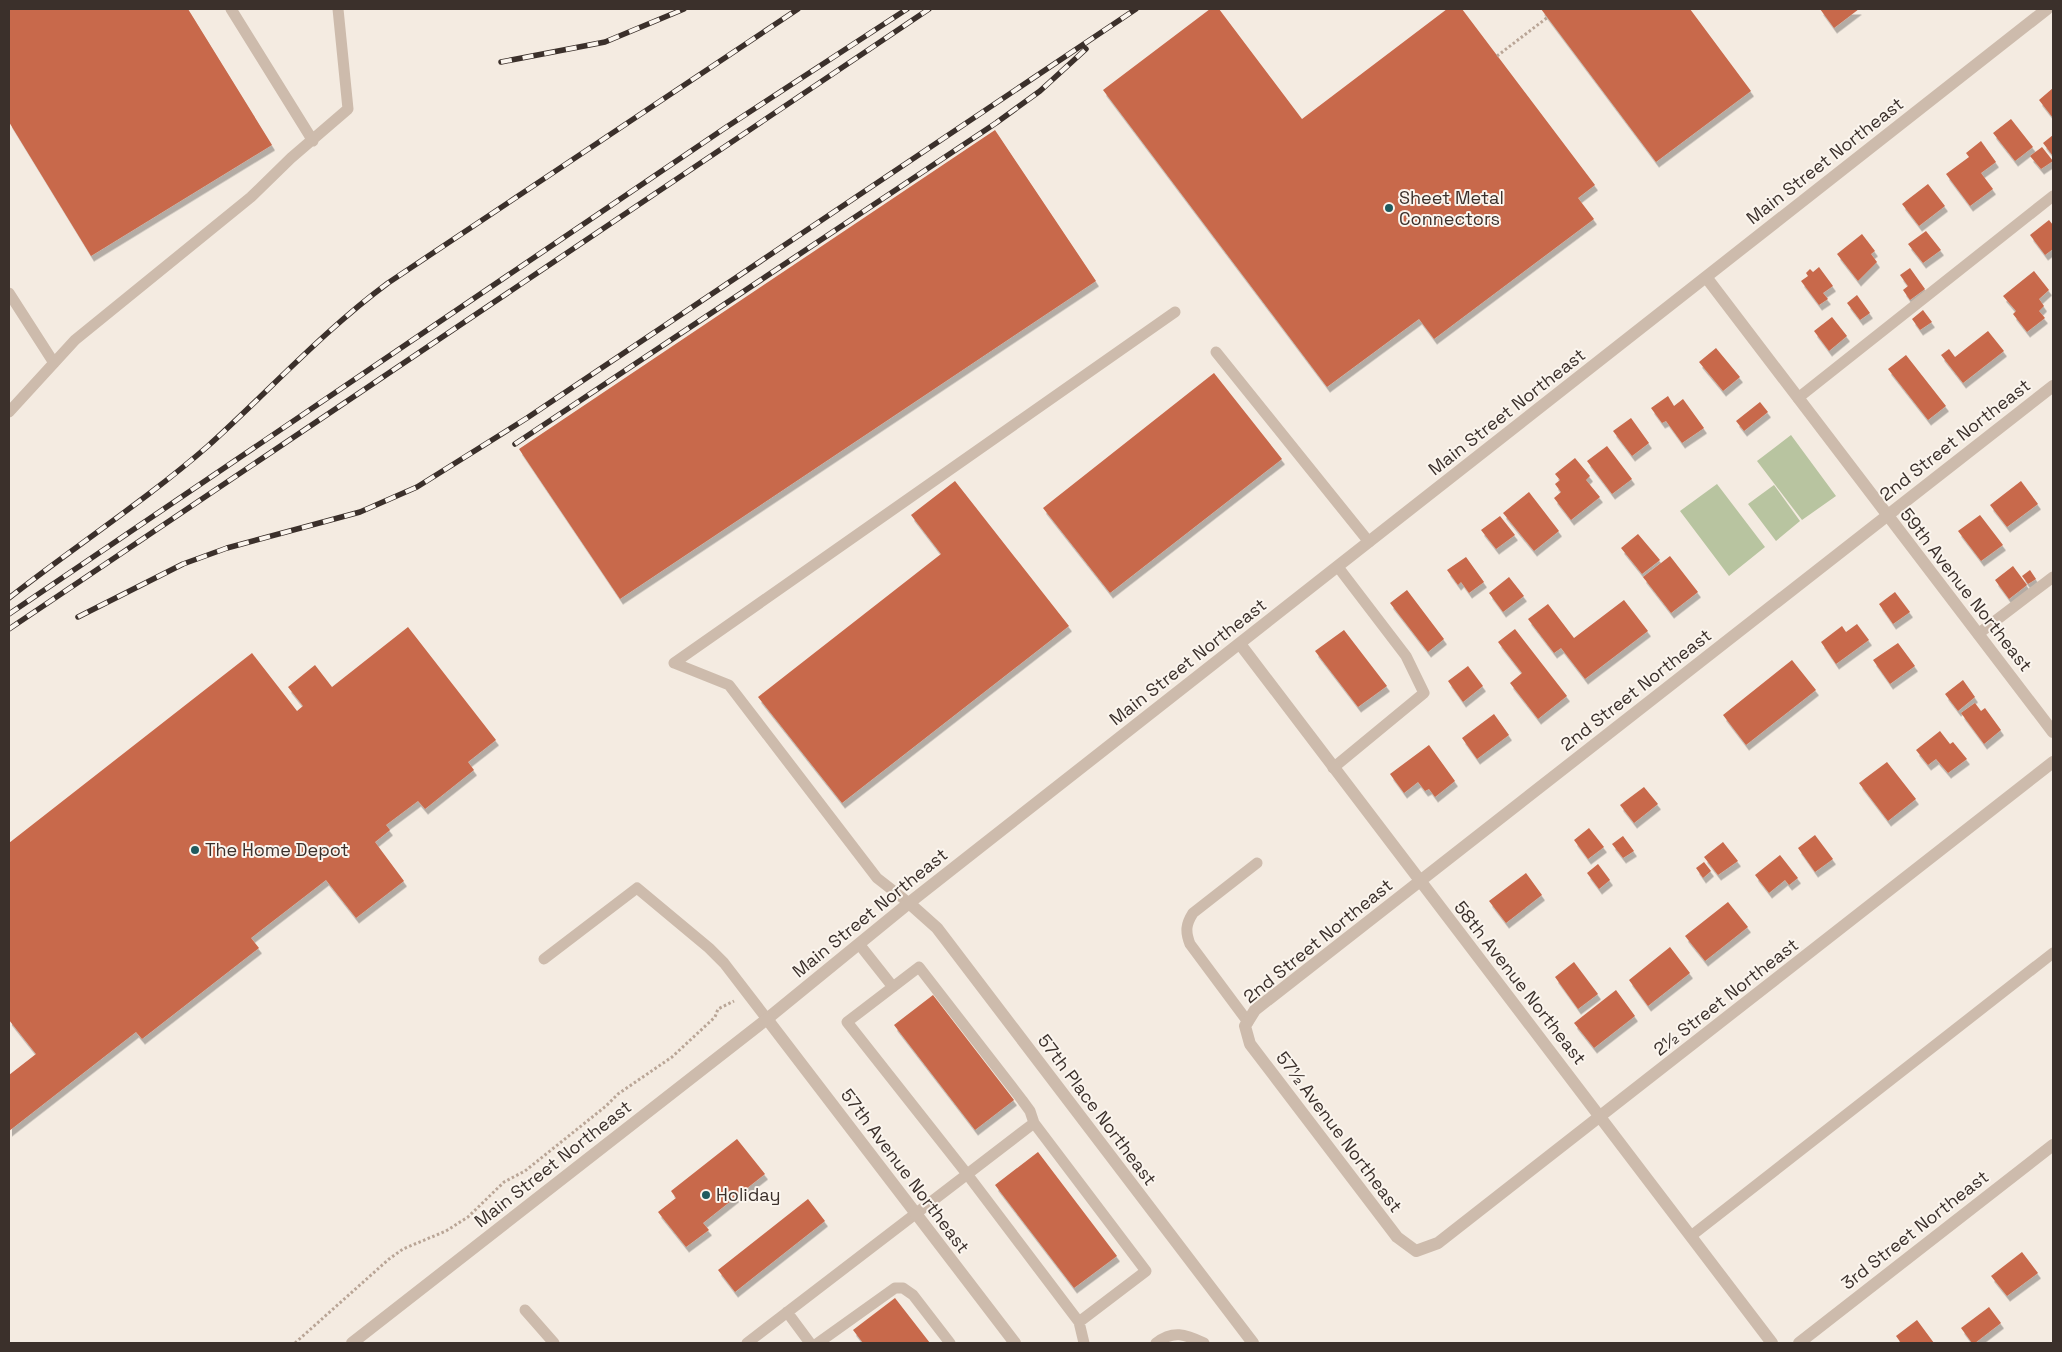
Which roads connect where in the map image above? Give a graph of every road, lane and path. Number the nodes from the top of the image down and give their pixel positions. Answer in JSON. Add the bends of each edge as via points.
{"nodes":[{"id":1,"x":231,"y":9,"type":"edge"},
{"id":2,"x":338,"y":9,"type":"edge"},
{"id":3,"x":2047,"y":9,"type":"edge"},
{"id":4,"x":1548,"y":18,"type":"dead end"},
{"id":5,"x":1498,"y":56,"type":"dead end"},
{"id":6,"x":312,"y":140,"type":"junction"},
{"id":7,"x":2053,"y":196,"type":"edge"},
{"id":8,"x":1706,"y":277,"type":"junction"},
{"id":9,"x":9,"y":293,"type":"edge"},
{"id":10,"x":1175,"y":312,"type":"dead end"},
{"id":11,"x":1216,"y":352,"type":"dead end"},
{"id":12,"x":54,"y":363,"type":"junction"},
{"id":13,"x":2053,"y":386,"type":"edge"},
{"id":14,"x":1798,"y":398,"type":"junction"},
{"id":15,"x":9,"y":412,"type":"edge"},
{"id":16,"x":1887,"y":516,"type":"junction"},
{"id":17,"x":1369,"y":542,"type":"junction"},
{"id":18,"x":1338,"y":567,"type":"junction"},
{"id":19,"x":2053,"y":577,"type":"edge"},
{"id":20,"x":1978,"y":634,"type":"junction"},
{"id":21,"x":1240,"y":644,"type":"junction"},
{"id":22,"x":2053,"y":732,"type":"edge"},
{"id":23,"x":2053,"y":762,"type":"edge"},
{"id":24,"x":1333,"y":768,"type":"junction"},
{"id":25,"x":1257,"y":864,"type":"dead end"},
{"id":26,"x":1420,"y":882,"type":"junction"},
{"id":27,"x":909,"y":902,"type":"junction"},
{"id":28,"x":859,"y":944,"type":"junction"},
{"id":29,"x":2053,"y":953,"type":"edge"},
{"id":30,"x":544,"y":959,"type":"dead end"},
{"id":31,"x":893,"y":987,"type":"junction"},
{"id":32,"x":718,"y":1009,"type":"dead end"},
{"id":33,"x":767,"y":1019,"type":"junction"},
{"id":34,"x":1247,"y":1024,"type":"junction"},
{"id":35,"x":1601,"y":1118,"type":"junction"},
{"id":36,"x":1034,"y":1123,"type":"junction"},
{"id":37,"x":2053,"y":1145,"type":"edge"},
{"id":38,"x":967,"y":1174,"type":"junction"},
{"id":39,"x":915,"y":1212,"type":"junction"},
{"id":40,"x":1691,"y":1236,"type":"junction"},
{"id":41,"x":1416,"y":1251,"type":"joint"},
{"id":42,"x":525,"y":1310,"type":"dead end"},
{"id":43,"x":787,"y":1312,"type":"junction"},
{"id":44,"x":1079,"y":1322,"type":"junction"},
{"id":45,"x":295,"y":1343,"type":"edge"},
{"id":46,"x":352,"y":1343,"type":"edge"},
{"id":47,"x":554,"y":1343,"type":"edge"},
{"id":48,"x":747,"y":1343,"type":"edge"},
{"id":49,"x":810,"y":1343,"type":"edge"},
{"id":50,"x":818,"y":1343,"type":"edge"},
{"id":51,"x":950,"y":1343,"type":"edge"},
{"id":52,"x":1015,"y":1343,"type":"edge"},
{"id":53,"x":1084,"y":1343,"type":"edge"},
{"id":54,"x":1156,"y":1343,"type":"edge"},
{"id":55,"x":1204,"y":1343,"type":"edge"},
{"id":56,"x":1253,"y":1343,"type":"edge"},
{"id":57,"x":1772,"y":1343,"type":"edge"},
{"id":58,"x":1799,"y":1343,"type":"edge"}],
"edges":[{"from":1,"to":6,"type":"lane"},
{"from":2,"to":6,"type":"lane","via":[[348,108]]},
{"from":3,"to":8,"type":"street","name":"Main Street Northeast"},
{"from":4,"to":5,"type":"path"},
{"from":6,"to":12,"type":"lane","via":[[251,197],[75,340]]},
{"from":7,"to":14,"type":"lane"},
{"from":8,"to":14,"type":"street","name":"59th Avenue Northeast"},
{"from":8,"to":17,"type":"street","name":"Main Street Northeast"},
{"from":9,"to":12,"type":"lane"},
{"from":10,"to":27,"type":"lane","via":[[674,663],[729,685],[877,878]]},
{"from":11,"to":17,"type":"lane"},
{"from":12,"to":15,"type":"lane"},
{"from":13,"to":16,"type":"street","name":"2nd Street Northeast"},
{"from":14,"to":16,"type":"street","name":"59th Avenue Northeast"},
{"from":16,"to":20,"type":"street","name":"59th Avenue Northeast"},
{"from":16,"to":26,"type":"street","name":"2nd Street Northeast"},
{"from":17,"to":18,"type":"street","name":"Main Street Northeast"},
{"from":18,"to":21,"type":"street","name":"Main Street Northeast"},
{"from":18,"to":24,"type":"lane","via":[[1406,656],[1424,693]]},
{"from":19,"to":20,"type":"lane"},
{"from":20,"to":22,"type":"street","name":"59th Avenue Northeast"},
{"from":21,"to":24,"type":"street","name":"58th Avenue Northeast"},
{"from":21,"to":27,"type":"street","name":"Main Street Northeast"},
{"from":23,"to":35,"type":"street","name":"2½ Street Northeast"},
{"from":24,"to":26,"type":"street","name":"58th Avenue Northeast"},
{"from":25,"to":34,"type":"lane","via":[[1193,912],[1187,922],[1186,934]]},
{"from":26,"to":34,"type":"street","name":"2nd Street Northeast","via":[[1255,1010]]},
{"from":26,"to":35,"type":"street","name":"58th Avenue Northeast"},
{"from":27,"to":28,"type":"street","name":"Main Street Northeast"},
{"from":27,"to":56,"type":"street","name":"57th Place Northeast","via":[[937,928]]},
{"from":28,"to":31,"type":"lane"},
{"from":28,"to":33,"type":"street","name":"Main Street Northeast"},
{"from":29,"to":40,"type":"lane"},
{"from":30,"to":33,"type":"lane","via":[[637,888],[710,948]]},
{"from":31,"to":36,"type":"lane","via":[[919,967],[1022,1100]]},
{"from":31,"to":38,"type":"lane","via":[[847,1022]]},
{"from":32,"to":45,"type":"path","via":[[715,1017],[672,1057],[618,1094],[524,1171],[504,1182],[468,1217],[446,1231],[403,1249]]},
{"from":33,"to":39,"type":"street","name":"57th Avenue Northeast"},
{"from":33,"to":46,"type":"street","name":"Main Street Northeast"},
{"from":34,"to":41,"type":"street","name":"57½ Avenue Northeast","via":[[1250,1044],[1397,1237]]},
{"from":35,"to":40,"type":"street","name":"58th Avenue Northeast"},
{"from":35,"to":41,"type":"street","name":"2½ Street Northeast","via":[[1438,1243]]},
{"from":36,"to":38,"type":"lane"},
{"from":36,"to":44,"type":"lane","via":[[1146,1270]]},
{"from":37,"to":58,"type":"street","name":"3rd Street Northeast"},
{"from":38,"to":39,"type":"lane"},
{"from":38,"to":44,"type":"lane"},
{"from":39,"to":43,"type":"lane"},
{"from":39,"to":52,"type":"street","name":"57th Avenue Northeast"},
{"from":40,"to":57,"type":"street","name":"58th Avenue Northeast"},
{"from":42,"to":47,"type":"lane"},
{"from":43,"to":48,"type":"lane"},
{"from":43,"to":49,"type":"lane"},
{"from":44,"to":53,"type":"lane"},
{"from":50,"to":51,"type":"lane","via":[[882,1295],[895,1288],[903,1288]]},
{"from":54,"to":55,"type":"lane","via":[[1167,1334],[1182,1335]]}]}
